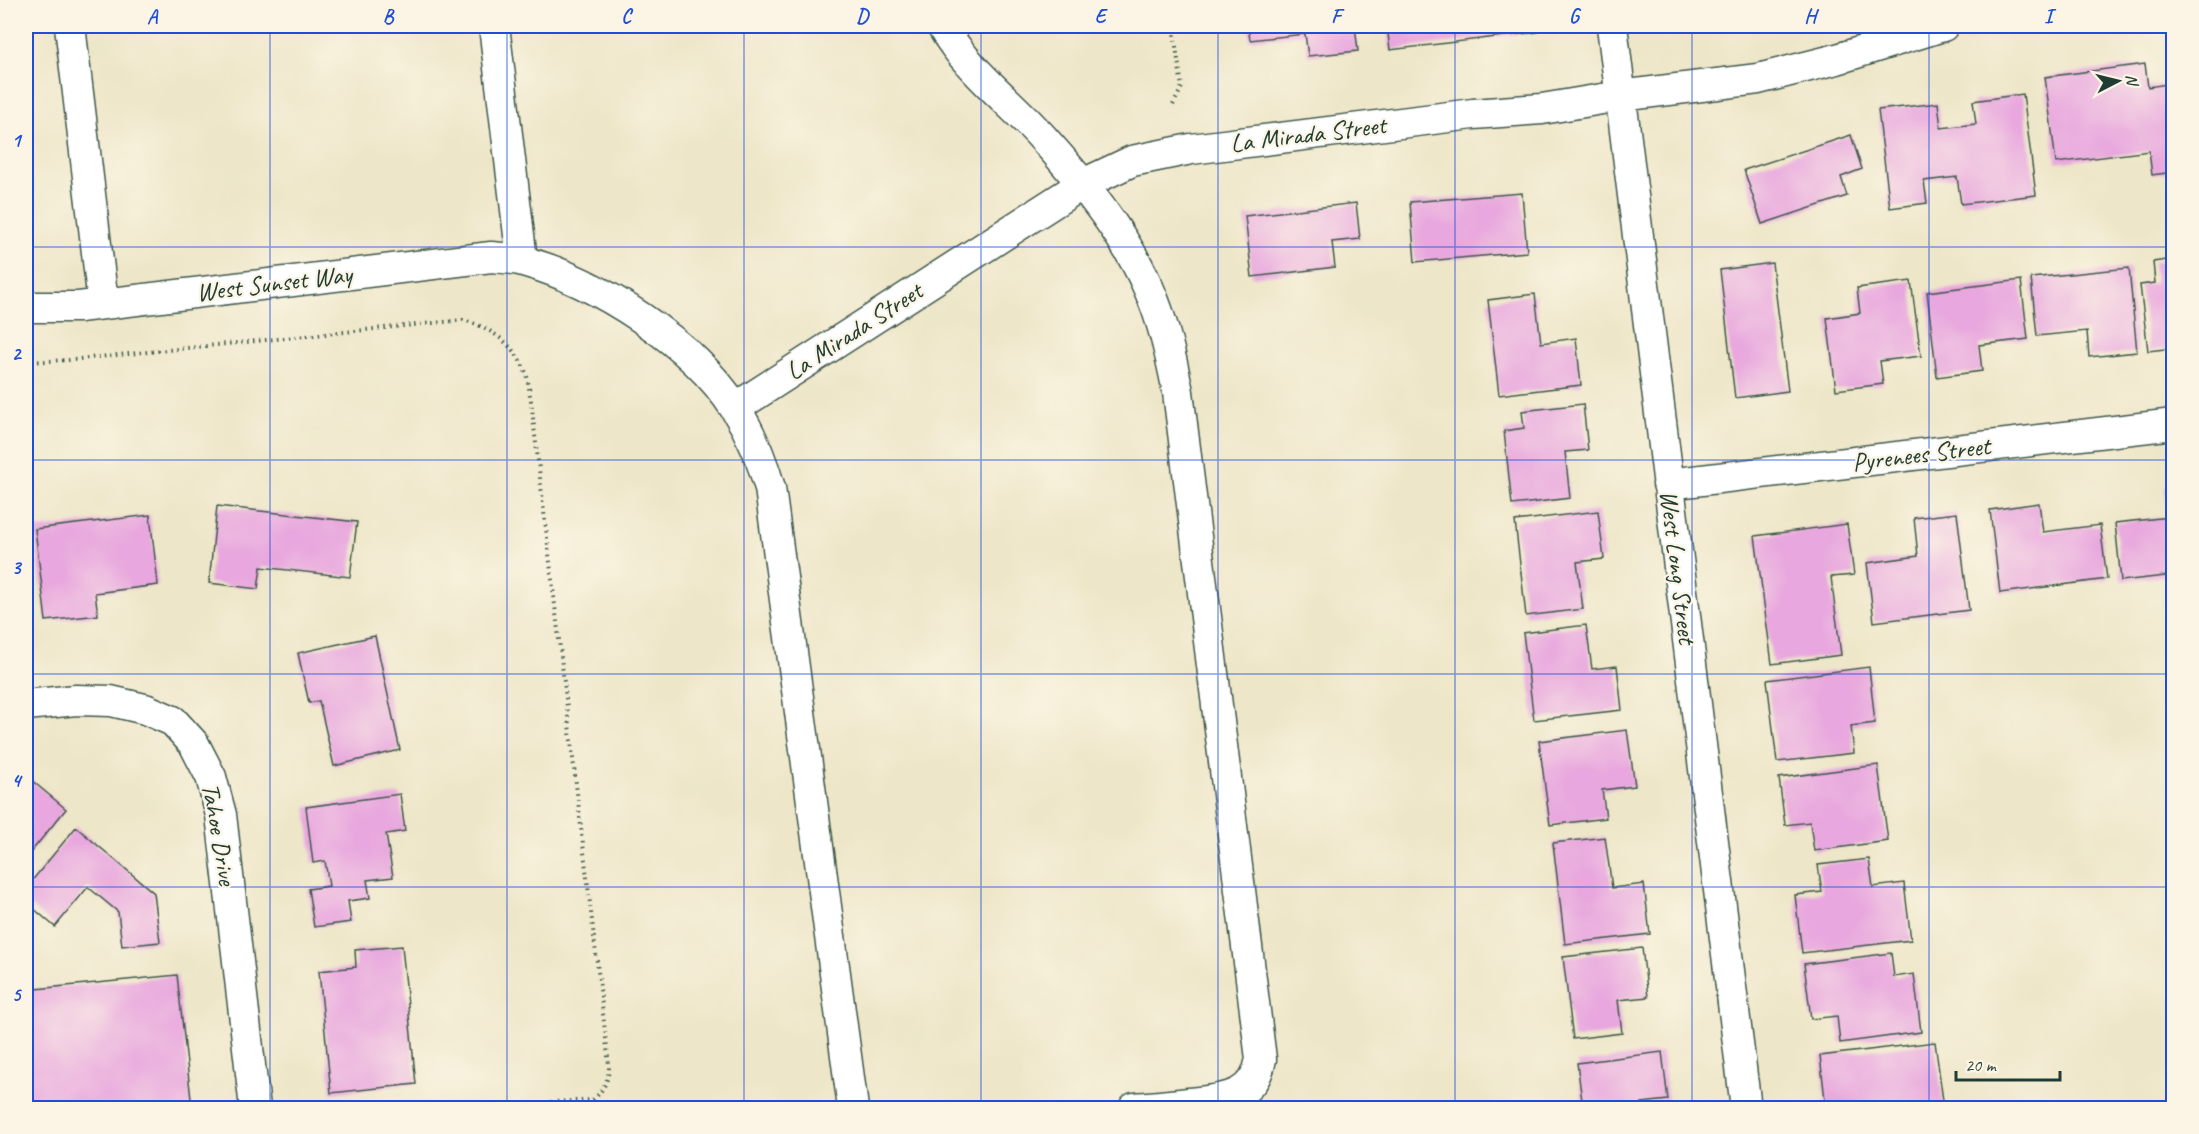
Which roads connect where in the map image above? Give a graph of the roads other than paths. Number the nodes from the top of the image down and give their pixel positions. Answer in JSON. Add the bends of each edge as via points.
{"nodes":[{"id":1,"x":70,"y":26,"type":"edge"},
{"id":2,"x":494,"y":26,"type":"edge"},
{"id":3,"x":942,"y":26,"type":"edge"},
{"id":4,"x":1612,"y":26,"type":"edge"},
{"id":5,"x":1943,"y":26,"type":"edge"},
{"id":6,"x":1620,"y":96,"type":"junction"},
{"id":7,"x":1081,"y":185,"type":"junction"},
{"id":8,"x":522,"y":260,"type":"junction"},
{"id":9,"x":103,"y":303,"type":"junction"},
{"id":10,"x":26,"y":307,"type":"edge"},
{"id":11,"x":735,"y":408,"type":"junction"},
{"id":12,"x":2174,"y":424,"type":"edge"},
{"id":13,"x":1668,"y":484,"type":"junction"},
{"id":14,"x":26,"y":705,"type":"edge"},
{"id":15,"x":255,"y":1108,"type":"edge"},
{"id":16,"x":853,"y":1108,"type":"edge"},
{"id":17,"x":1134,"y":1108,"type":"edge"},
{"id":18,"x":1746,"y":1108,"type":"edge"}],
"edges":[{"from":1,"to":9,"type":"street"},
{"from":2,"to":8,"type":"street"},
{"from":3,"to":7,"type":"street"},
{"from":4,"to":6,"type":"street","name":"West Long Street"},
{"from":5,"to":6,"type":"street","name":"La Mirada Street","via":[[1758,79]]},
{"from":6,"to":7,"type":"street","name":"La Mirada Street","via":[[1542,109],[1191,148],[1132,161]]},
{"from":6,"to":13,"type":"street","name":"West Long Street"},
{"from":7,"to":11,"type":"street","name":"La Mirada Street"},
{"from":7,"to":17,"type":"street","via":[[1136,261],[1152,297],[1178,392],[1261,1059],[1258,1074],[1240,1093]]},
{"from":8,"to":9,"type":"street","name":"West Sunset Way","via":[[491,257]]},
{"from":8,"to":11,"type":"street","name":"West Sunset Way","via":[[574,280],[634,313],[693,360]]},
{"from":9,"to":10,"type":"street","name":"West Sunset Way"},
{"from":11,"to":16,"type":"street","name":"West Sunset Way","via":[[763,463],[772,497]]},
{"from":12,"to":13,"type":"street","name":"Pyrenees Street"},
{"from":13,"to":18,"type":"street","name":"West Long Street"},
{"from":14,"to":15,"type":"street","name":"Tahoe Drive","via":[[111,701],[173,721],[194,744],[212,777],[221,814]]}]}
